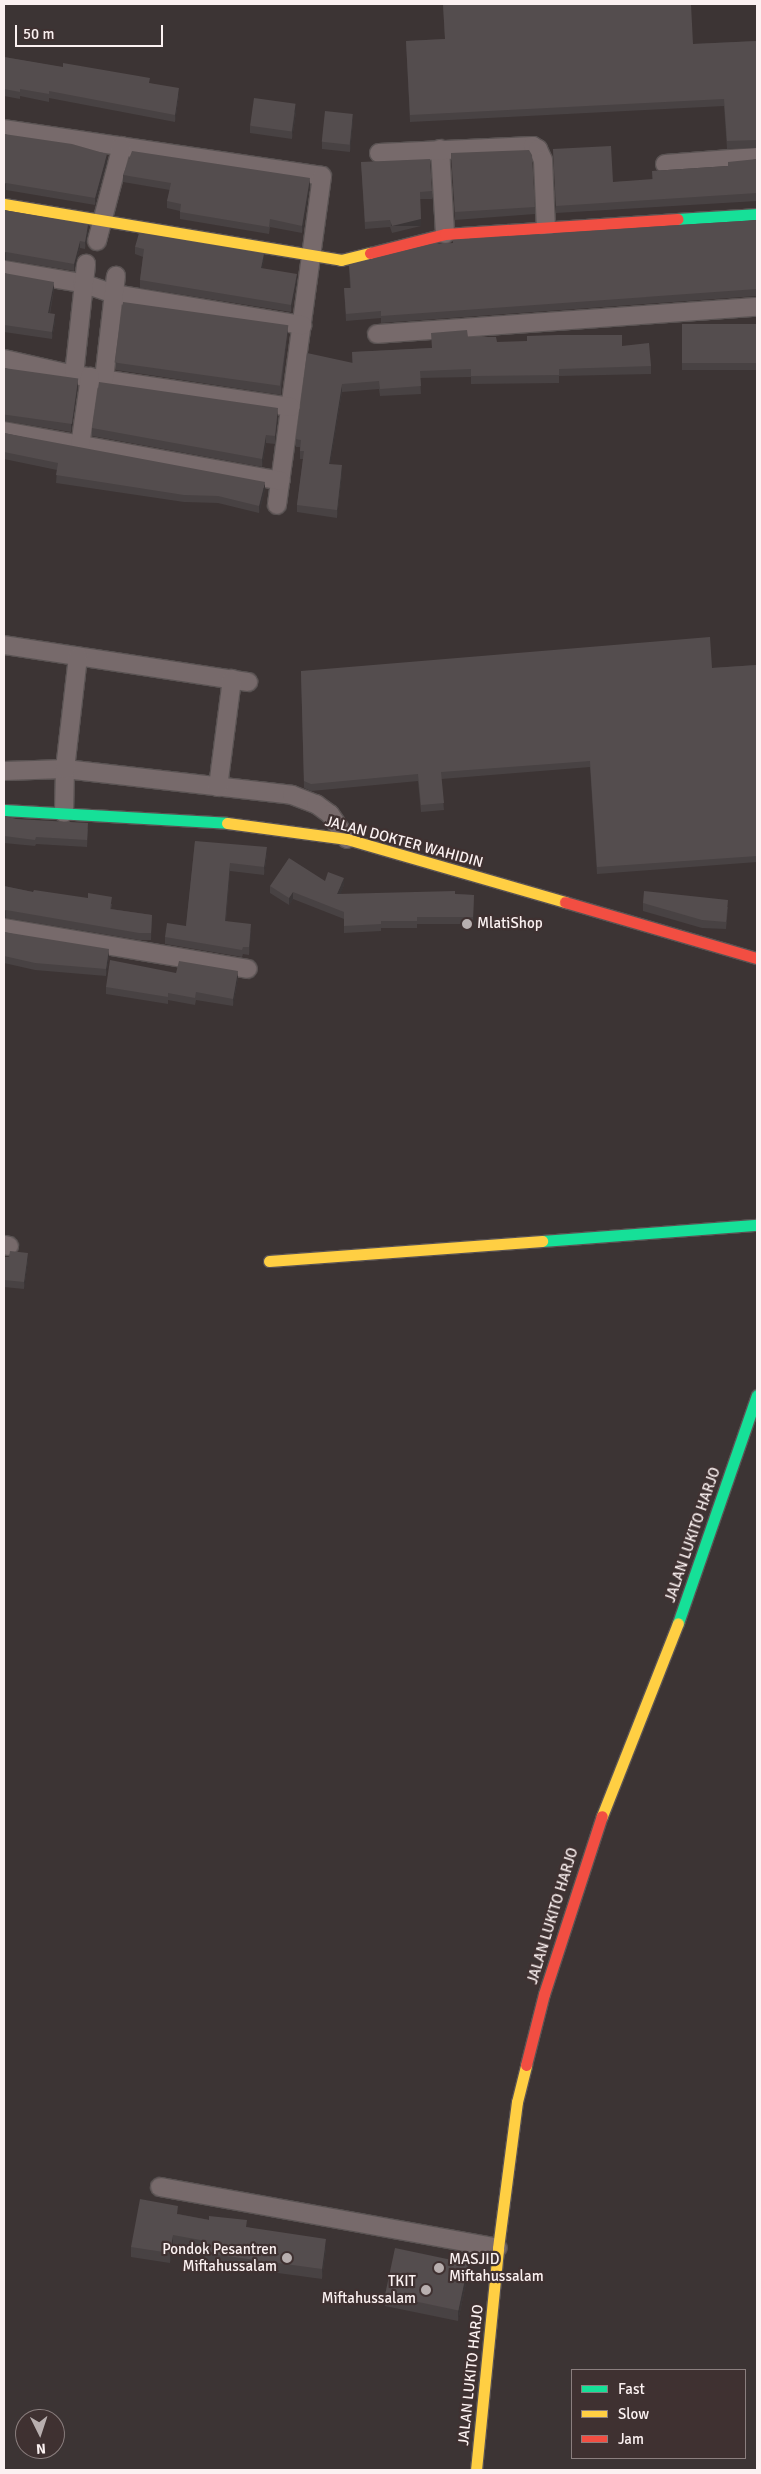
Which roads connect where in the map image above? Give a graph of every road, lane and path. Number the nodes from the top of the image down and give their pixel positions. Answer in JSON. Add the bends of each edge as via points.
{"nodes":[{"id":1,"x":4,"y":129,"type":"edge"},
{"id":2,"x":122,"y":146,"type":"junction"},
{"id":3,"x":440,"y":150,"type":"junction"},
{"id":4,"x":379,"y":153,"type":"dead end"},
{"id":5,"x":757,"y":157,"type":"edge"},
{"id":6,"x":665,"y":164,"type":"dead end"},
{"id":7,"x":4,"y":204,"type":"edge"},
{"id":8,"x":757,"y":214,"type":"edge"},
{"id":9,"x":101,"y":219,"type":"junction"},
{"id":10,"x":546,"y":228,"type":"junction"},
{"id":11,"x":444,"y":234,"type":"junction"},
{"id":12,"x":97,"y":241,"type":"dead end"},
{"id":13,"x":312,"y":253,"type":"junction"},
{"id":14,"x":86,"y":264,"type":"dead end"},
{"id":15,"x":4,"y":270,"type":"edge"},
{"id":16,"x":82,"y":283,"type":"junction"},
{"id":17,"x":115,"y":285,"type":"junction"},
{"id":18,"x":757,"y":307,"type":"edge"},
{"id":19,"x":302,"y":325,"type":"junction"},
{"id":20,"x":377,"y":334,"type":"dead end"},
{"id":21,"x":4,"y":359,"type":"edge"},
{"id":22,"x":89,"y":377,"type":"junction"},
{"id":23,"x":291,"y":407,"type":"junction"},
{"id":24,"x":4,"y":431,"type":"edge"},
{"id":25,"x":80,"y":446,"type":"junction"},
{"id":26,"x":281,"y":480,"type":"junction"},
{"id":27,"x":278,"y":505,"type":"dead end"},
{"id":28,"x":4,"y":645,"type":"edge"},
{"id":29,"x":78,"y":657,"type":"junction"},
{"id":30,"x":65,"y":770,"type":"junction"},
{"id":31,"x":4,"y":771,"type":"edge"},
{"id":32,"x":218,"y":787,"type":"junction"},
{"id":33,"x":4,"y":810,"type":"edge"},
{"id":34,"x":64,"y":813,"type":"junction"},
{"id":35,"x":346,"y":839,"type":"junction"},
{"id":36,"x":4,"y":928,"type":"edge"},
{"id":37,"x":757,"y":958,"type":"edge"},
{"id":38,"x":248,"y":969,"type":"dead end"},
{"id":39,"x":757,"y":1225,"type":"edge"},
{"id":40,"x":269,"y":1261,"type":"dead end"},
{"id":41,"x":757,"y":1394,"type":"edge"},
{"id":42,"x":160,"y":2188,"type":"dead end"},
{"id":43,"x":498,"y":2248,"type":"junction"},
{"id":44,"x":476,"y":2470,"type":"edge"}],
"edges":[{"from":1,"to":2,"type":"street"},
{"from":2,"to":9,"type":"street"},
{"from":2,"to":13,"type":"street","via":[[322,176]]},
{"from":3,"to":4,"type":"street"},
{"from":3,"to":10,"type":"street","via":[[525,144],[538,149],[543,160]]},
{"from":3,"to":11,"type":"street"},
{"from":5,"to":6,"type":"street"},
{"from":7,"to":9,"type":"street"},
{"from":8,"to":10,"type":"street"},
{"from":9,"to":12,"type":"street"},
{"from":9,"to":13,"type":"street"},
{"from":10,"to":11,"type":"street"},
{"from":11,"to":13,"type":"street","via":[[341,260]]},
{"from":13,"to":19,"type":"street"},
{"from":14,"to":16,"type":"street"},
{"from":15,"to":16,"type":"street"},
{"from":16,"to":17,"type":"street"},
{"from":16,"to":22,"type":"street"},
{"from":17,"to":19,"type":"street"},
{"from":17,"to":22,"type":"street"},
{"from":18,"to":20,"type":"street"},
{"from":19,"to":23,"type":"street"},
{"from":21,"to":22,"type":"street"},
{"from":22,"to":23,"type":"street"},
{"from":22,"to":25,"type":"street"},
{"from":23,"to":26,"type":"street"},
{"from":24,"to":25,"type":"street"},
{"from":25,"to":26,"type":"street"},
{"from":26,"to":27,"type":"street"},
{"from":28,"to":29,"type":"street"},
{"from":29,"to":30,"type":"street"},
{"from":29,"to":32,"type":"street","via":[[240,680]]},
{"from":30,"to":31,"type":"street"},
{"from":30,"to":32,"type":"street"},
{"from":30,"to":34,"type":"street"},
{"from":32,"to":35,"type":"street","via":[[292,794],[330,814]]},
{"from":33,"to":34,"type":"street","name":"JALAN DOKTER WAHIDIN"},
{"from":34,"to":35,"type":"street","name":"JALAN DOKTER WAHIDIN","via":[[235,823]]},
{"from":35,"to":37,"type":"street","name":"JALAN DOKTER WAHIDIN"},
{"from":36,"to":38,"type":"street"},
{"from":39,"to":40,"type":"street"},
{"from":41,"to":43,"type":"street","name":"JALAN LUKITO HARJO","via":[[670,1647],[592,1840],[544,1994],[517,2102]]},
{"from":42,"to":43,"type":"street"},
{"from":43,"to":44,"type":"street","name":"JALAN LUKITO HARJO"}]}
